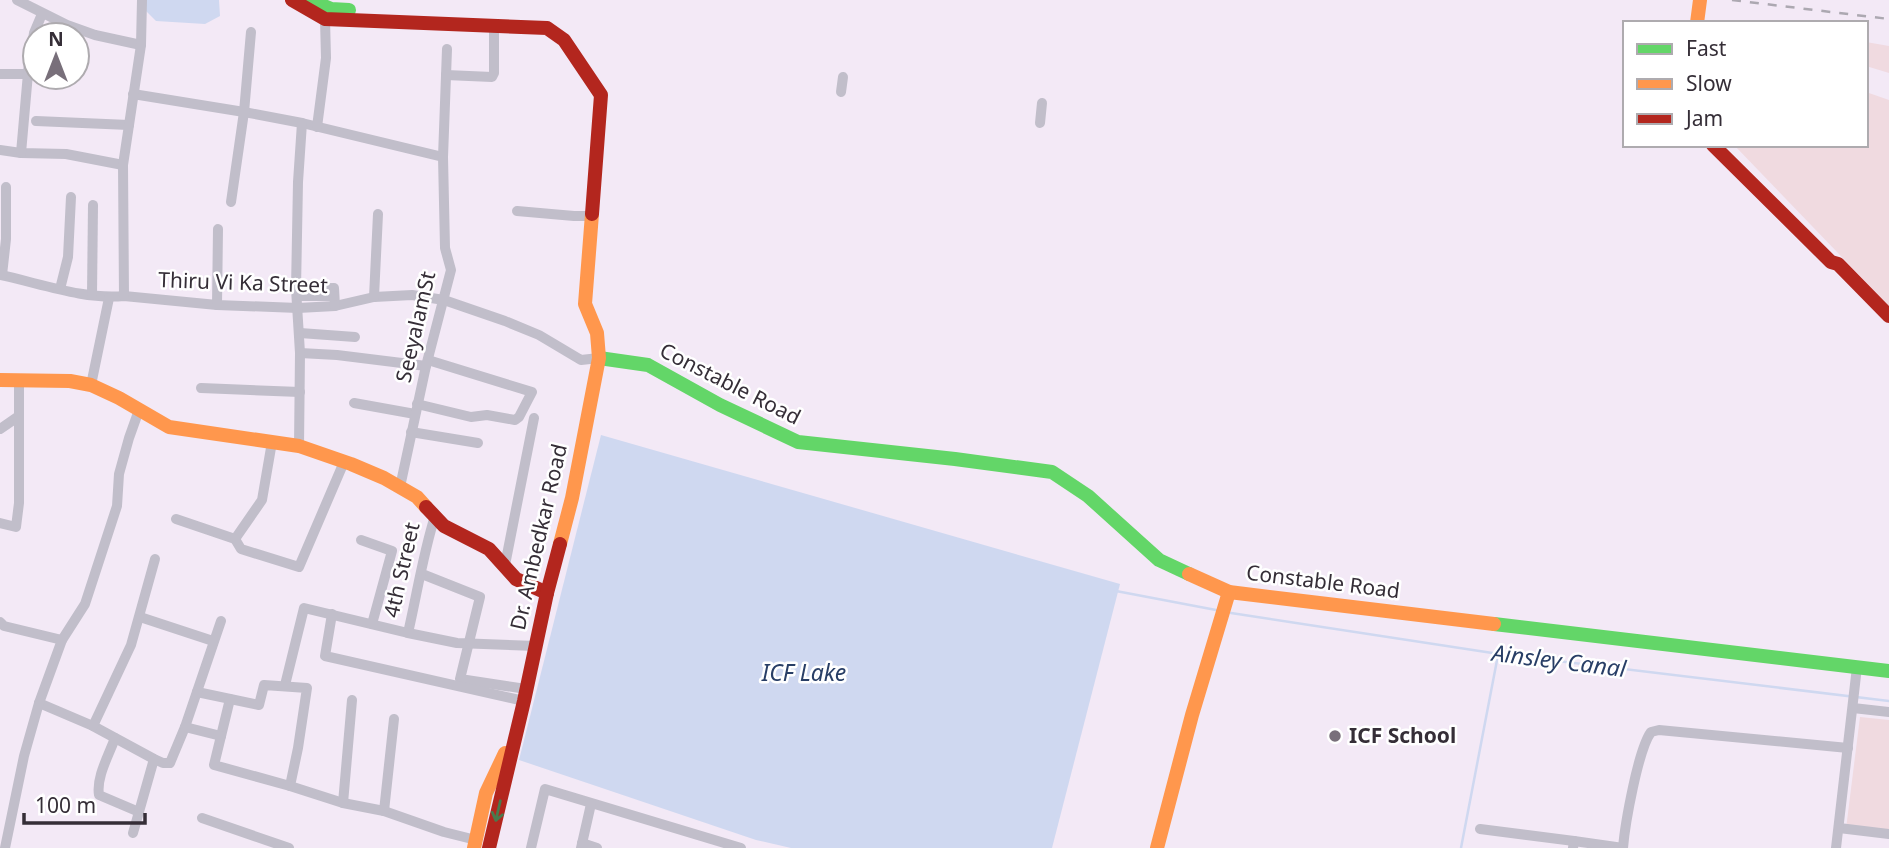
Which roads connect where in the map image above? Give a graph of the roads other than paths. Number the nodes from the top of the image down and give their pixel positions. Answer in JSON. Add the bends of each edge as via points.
{"nodes":[{"id":1,"x":17,"y":0,"type":"edge"},
{"id":2,"x":142,"y":0,"type":"edge"},
{"id":3,"x":292,"y":0,"type":"edge"},
{"id":4,"x":310,"y":0,"type":"edge"},
{"id":5,"x":1691,"y":0,"type":"edge"},
{"id":6,"x":42,"y":14,"type":"junction"},
{"id":7,"x":1696,"y":15,"type":"edge"},
{"id":8,"x":325,"y":19,"type":"junction"},
{"id":9,"x":39,"y":21,"type":"edge"},
{"id":10,"x":459,"y":24,"type":"junction"},
{"id":11,"x":494,"y":26,"type":"junction"},
{"id":12,"x":251,"y":32,"type":"dead end"},
{"id":13,"x":141,"y":45,"type":"junction"},
{"id":14,"x":447,"y":49,"type":"dead end"},
{"id":15,"x":21,"y":74,"type":"edge"},
{"id":16,"x":0,"y":75,"type":"edge"},
{"id":17,"x":446,"y":75,"type":"junction"},
{"id":18,"x":843,"y":77,"type":"dead end"},
{"id":19,"x":26,"y":91,"type":"edge"},
{"id":20,"x":842,"y":92,"type":"dead end"},
{"id":21,"x":134,"y":94,"type":"junction"},
{"id":22,"x":1042,"y":103,"type":"dead end"},
{"id":23,"x":244,"y":112,"type":"junction"},
{"id":24,"x":36,"y":121,"type":"dead end"},
{"id":25,"x":302,"y":123,"type":"junction"},
{"id":26,"x":1040,"y":123,"type":"dead end"},
{"id":27,"x":130,"y":125,"type":"junction"},
{"id":28,"x":317,"y":127,"type":"junction"},
{"id":29,"x":1720,"y":148,"type":"edge"},
{"id":30,"x":0,"y":150,"type":"edge"},
{"id":31,"x":22,"y":153,"type":"junction"},
{"id":32,"x":443,"y":156,"type":"junction"},
{"id":33,"x":123,"y":165,"type":"junction"},
{"id":34,"x":6,"y":187,"type":"dead end"},
{"id":35,"x":71,"y":197,"type":"dead end"},
{"id":36,"x":231,"y":202,"type":"dead end"},
{"id":37,"x":93,"y":205,"type":"dead end"},
{"id":38,"x":517,"y":211,"type":"dead end"},
{"id":39,"x":378,"y":214,"type":"dead end"},
{"id":40,"x":592,"y":216,"type":"junction"},
{"id":41,"x":218,"y":229,"type":"dead end"},
{"id":42,"x":1,"y":275,"type":"edge"},
{"id":43,"x":60,"y":289,"type":"junction"},
{"id":44,"x":296,"y":293,"type":"junction"},
{"id":45,"x":92,"y":295,"type":"junction"},
{"id":46,"x":124,"y":296,"type":"junction"},
{"id":47,"x":374,"y":297,"type":"junction"},
{"id":48,"x":109,"y":298,"type":"junction"},
{"id":49,"x":444,"y":300,"type":"junction"},
{"id":50,"x":335,"y":301,"type":"junction"},
{"id":51,"x":217,"y":305,"type":"junction"},
{"id":52,"x":298,"y":308,"type":"junction"},
{"id":53,"x":1889,"y":316,"type":"edge"},
{"id":54,"x":300,"y":332,"type":"junction"},
{"id":55,"x":355,"y":337,"type":"dead end"},
{"id":56,"x":300,"y":353,"type":"junction"},
{"id":57,"x":599,"y":358,"type":"junction"},
{"id":58,"x":427,"y":363,"type":"junction"},
{"id":59,"x":19,"y":379,"type":"junction"},
{"id":60,"x":0,"y":380,"type":"edge"},
{"id":61,"x":90,"y":385,"type":"junction"},
{"id":62,"x":201,"y":388,"type":"dead end"},
{"id":63,"x":300,"y":393,"type":"junction"},
{"id":64,"x":354,"y":403,"type":"dead end"},
{"id":65,"x":416,"y":409,"type":"junction"},
{"id":66,"x":139,"y":410,"type":"junction"},
{"id":67,"x":19,"y":416,"type":"junction"},
{"id":68,"x":534,"y":418,"type":"dead end"},
{"id":69,"x":0,"y":429,"type":"edge"},
{"id":70,"x":411,"y":432,"type":"junction"},
{"id":71,"x":272,"y":442,"type":"junction"},
{"id":72,"x":478,"y":443,"type":"dead end"},
{"id":73,"x":299,"y":446,"type":"junction"},
{"id":74,"x":344,"y":462,"type":"junction"},
{"id":75,"x":400,"y":487,"type":"junction"},
{"id":76,"x":435,"y":516,"type":"junction"},
{"id":77,"x":176,"y":519,"type":"dead end"},
{"id":78,"x":0,"y":523,"type":"edge"},
{"id":79,"x":235,"y":539,"type":"junction"},
{"id":80,"x":360,"y":540,"type":"dead end"},
{"id":81,"x":155,"y":559,"type":"dead end"},
{"id":82,"x":505,"y":565,"type":"junction"},
{"id":83,"x":422,"y":574,"type":"junction"},
{"id":84,"x":1229,"y":592,"type":"junction"},
{"id":85,"x":547,"y":593,"type":"junction"},
{"id":86,"x":332,"y":614,"type":"junction"},
{"id":87,"x":139,"y":617,"type":"junction"},
{"id":88,"x":220,"y":621,"type":"dead end"},
{"id":89,"x":2,"y":624,"type":"edge"},
{"id":90,"x":372,"y":624,"type":"junction"},
{"id":91,"x":408,"y":633,"type":"junction"},
{"id":92,"x":62,"y":640,"type":"junction"},
{"id":93,"x":213,"y":641,"type":"junction"},
{"id":94,"x":468,"y":643,"type":"junction"},
{"id":95,"x":536,"y":646,"type":"junction"},
{"id":96,"x":1857,"y":667,"type":"junction"},
{"id":97,"x":1889,"y":671,"type":"edge"},
{"id":98,"x":285,"y":685,"type":"junction"},
{"id":99,"x":197,"y":692,"type":"junction"},
{"id":100,"x":525,"y":695,"type":"junction"},
{"id":101,"x":230,"y":699,"type":"junction"},
{"id":102,"x":352,"y":700,"type":"dead end"},
{"id":103,"x":1853,"y":701,"type":"junction"},
{"id":104,"x":39,"y":704,"type":"junction"},
{"id":105,"x":1889,"y":712,"type":"edge"},
{"id":106,"x":394,"y":719,"type":"dead end"},
{"id":107,"x":518,"y":725,"type":"junction"},
{"id":108,"x":93,"y":726,"type":"junction"},
{"id":109,"x":185,"y":727,"type":"junction"},
{"id":110,"x":221,"y":736,"type":"junction"},
{"id":111,"x":115,"y":738,"type":"junction"},
{"id":112,"x":1848,"y":748,"type":"junction"},
{"id":113,"x":154,"y":760,"type":"junction"},
{"id":114,"x":290,"y":786,"type":"junction"},
{"id":115,"x":344,"y":803,"type":"junction"},
{"id":116,"x":591,"y":804,"type":"junction"},
{"id":117,"x":384,"y":811,"type":"junction"},
{"id":118,"x":139,"y":812,"type":"junction"},
{"id":119,"x":202,"y":818,"type":"dead end"},
{"id":120,"x":1839,"y":828,"type":"junction"},
{"id":121,"x":1480,"y":829,"type":"dead end"},
{"id":122,"x":133,"y":833,"type":"dead end"},
{"id":123,"x":1889,"y":834,"type":"edge"},
{"id":124,"x":475,"y":844,"type":"edge"},
{"id":125,"x":1573,"y":845,"type":"edge"},
{"id":126,"x":582,"y":846,"type":"edge"},
{"id":127,"x":5,"y":848,"type":"edge"},
{"id":128,"x":289,"y":848,"type":"edge"},
{"id":129,"x":489,"y":848,"type":"edge"},
{"id":130,"x":531,"y":848,"type":"edge"},
{"id":131,"x":597,"y":848,"type":"edge"},
{"id":132,"x":741,"y":848,"type":"edge"},
{"id":133,"x":1157,"y":848,"type":"edge"},
{"id":134,"x":1623,"y":848,"type":"edge"},
{"id":135,"x":1836,"y":848,"type":"edge"}],
"edges":[{"from":1,"to":6,"type":"street"},
{"from":2,"to":13,"type":"street"},
{"from":3,"to":8,"type":"street"},
{"from":4,"to":10,"type":"street","via":[[331,9],[429,16]]},
{"from":5,"to":7,"type":"street"},
{"from":6,"to":9,"type":"street"},
{"from":6,"to":13,"type":"street","via":[[86,32]]},
{"from":8,"to":10,"type":"street"},
{"from":8,"to":28,"type":"street","via":[[326,58]]},
{"from":10,"to":11,"type":"street"},
{"from":11,"to":17,"type":"street","via":[[492,77]]},
{"from":11,"to":40,"type":"street","via":[[547,28],[564,40],[601,95]]},
{"from":12,"to":23,"type":"street"},
{"from":13,"to":21,"type":"street"},
{"from":14,"to":17,"type":"street","name":"SeeyalamSt"},
{"from":15,"to":16,"type":"street"},
{"from":17,"to":32,"type":"street","name":"SeeyalamSt"},
{"from":18,"to":20,"type":"street"},
{"from":19,"to":31,"type":"street"},
{"from":21,"to":23,"type":"street"},
{"from":21,"to":27,"type":"street"},
{"from":22,"to":26,"type":"street"},
{"from":23,"to":25,"type":"street"},
{"from":23,"to":36,"type":"street"},
{"from":24,"to":27,"type":"street"},
{"from":25,"to":28,"type":"street"},
{"from":25,"to":44,"type":"street"},
{"from":27,"to":33,"type":"street"},
{"from":28,"to":32,"type":"street"},
{"from":29,"to":53,"type":"street","via":[[1837,258]]},
{"from":30,"to":31,"type":"street"},
{"from":31,"to":33,"type":"street","via":[[66,154]]},
{"from":32,"to":49,"type":"street","name":"SeeyalamSt","via":[[445,248],[451,270]]},
{"from":33,"to":46,"type":"street"},
{"from":34,"to":42,"type":"street"},
{"from":35,"to":43,"type":"street","via":[[68,257]]},
{"from":37,"to":45,"type":"street"},
{"from":38,"to":40,"type":"street"},
{"from":39,"to":47,"type":"street"},
{"from":40,"to":57,"type":"street","via":[[585,304],[597,333]]},
{"from":41,"to":51,"type":"street"},
{"from":42,"to":43,"type":"street","name":"Thiru Vi Ka Street"},
{"from":43,"to":45,"type":"street","name":"Thiru Vi Ka Street"},
{"from":44,"to":50,"type":"street","via":[[334,288]]},
{"from":44,"to":52,"type":"street"},
{"from":45,"to":48,"type":"street","name":"Thiru Vi Ka Street"},
{"from":46,"to":48,"type":"street","name":"Thiru Vi Ka Street"},
{"from":46,"to":51,"type":"street","name":"Thiru Vi Ka Street"},
{"from":47,"to":49,"type":"street","name":"Thiru Vi Ka Street","via":[[412,295]]},
{"from":47,"to":50,"type":"street","name":"Thiru Vi Ka Street"},
{"from":48,"to":61,"type":"street"},
{"from":49,"to":57,"type":"street","name":"Thiru Vi Ka Street","via":[[539,335],[581,360]]},
{"from":49,"to":58,"type":"street","name":"SeeyalamSt"},
{"from":50,"to":52,"type":"street","name":"Thiru Vi Ka Street"},
{"from":51,"to":52,"type":"street","name":"Thiru Vi Ka Street"},
{"from":52,"to":54,"type":"street"},
{"from":54,"to":55,"type":"street"},
{"from":54,"to":56,"type":"street"},
{"from":56,"to":58,"type":"street"},
{"from":56,"to":63,"type":"street"},
{"from":57,"to":84,"type":"street","name":"Constable Road","via":[[648,365],[798,442],[1052,472],[1088,496],[1159,559]]},
{"from":57,"to":85,"type":"street","name":"Dr. Ambedkar Road","via":[[572,498]]},
{"from":58,"to":65,"type":"street","name":"SeeyalamSt"},
{"from":58,"to":65,"type":"street","via":[[532,392],[515,420]]},
{"from":59,"to":60,"type":"street"},
{"from":59,"to":61,"type":"street"},
{"from":59,"to":67,"type":"street"},
{"from":61,"to":66,"type":"street"},
{"from":62,"to":63,"type":"street"},
{"from":63,"to":73,"type":"street"},
{"from":64,"to":65,"type":"street"},
{"from":65,"to":70,"type":"street","name":"SeeyalamSt"},
{"from":66,"to":71,"type":"street","via":[[169,427]]},
{"from":66,"to":92,"type":"street","via":[[119,474],[117,506],[85,604]]},
{"from":67,"to":69,"type":"street"},
{"from":67,"to":78,"type":"street","via":[[16,527]]},
{"from":68,"to":82,"type":"street"},
{"from":70,"to":72,"type":"street"},
{"from":70,"to":75,"type":"street","name":"SeeyalamSt"},
{"from":71,"to":73,"type":"street"},
{"from":71,"to":79,"type":"street","via":[[262,500]]},
{"from":73,"to":74,"type":"street"},
{"from":74,"to":75,"type":"street"},
{"from":74,"to":79,"type":"street","via":[[299,567],[242,549]]},
{"from":75,"to":76,"type":"street"},
{"from":76,"to":82,"type":"street","via":[[444,526],[489,549]]},
{"from":76,"to":83,"type":"street","name":"4th Street"},
{"from":77,"to":79,"type":"street"},
{"from":80,"to":90,"type":"street","via":[[391,551]]},
{"from":81,"to":87,"type":"street"},
{"from":82,"to":85,"type":"street","via":[[516,579]]},
{"from":83,"to":91,"type":"street","name":"4th Street"},
{"from":83,"to":94,"type":"street","via":[[480,597]]},
{"from":84,"to":96,"type":"street","name":"Constable Road"},
{"from":84,"to":133,"type":"street"},
{"from":85,"to":95,"type":"street","name":"Dr. Ambedkar Road"},
{"from":86,"to":90,"type":"street"},
{"from":86,"to":98,"type":"street","via":[[304,608]]},
{"from":86,"to":100,"type":"street","via":[[325,656]]},
{"from":87,"to":93,"type":"street"},
{"from":87,"to":108,"type":"street","via":[[131,645]]},
{"from":88,"to":93,"type":"street"},
{"from":89,"to":92,"type":"street"},
{"from":90,"to":91,"type":"street"},
{"from":91,"to":94,"type":"street"},
{"from":92,"to":104,"type":"street"},
{"from":93,"to":99,"type":"street"},
{"from":94,"to":95,"type":"street"},
{"from":94,"to":100,"type":"street","via":[[460,678]]},
{"from":95,"to":100,"type":"street","name":"Dr. Ambedkar Road"},
{"from":96,"to":97,"type":"street","name":"Constable Road"},
{"from":96,"to":103,"type":"street"},
{"from":98,"to":101,"type":"street","via":[[264,685],[259,705]]},
{"from":98,"to":114,"type":"street","via":[[307,688]]},
{"from":99,"to":101,"type":"street"},
{"from":99,"to":109,"type":"street"},
{"from":100,"to":107,"type":"street","name":"Dr. Ambedkar Road"},
{"from":101,"to":110,"type":"street"},
{"from":102,"to":115,"type":"street"},
{"from":103,"to":105,"type":"street"},
{"from":103,"to":112,"type":"street"},
{"from":104,"to":108,"type":"street"},
{"from":104,"to":127,"type":"street"},
{"from":106,"to":117,"type":"street"},
{"from":107,"to":124,"type":"street","name":"Dr. Ambedkar Road","via":[[486,793]]},
{"from":107,"to":129,"type":"street","name":"Dr. Ambedkar Road","one_way":true},
{"from":108,"to":111,"type":"street"},
{"from":109,"to":110,"type":"street"},
{"from":109,"to":113,"type":"street","via":[[170,762]]},
{"from":110,"to":114,"type":"street","via":[[214,765]]},
{"from":111,"to":113,"type":"street"},
{"from":111,"to":118,"type":"street","via":[[100,778],[99,795]]},
{"from":112,"to":120,"type":"street"},
{"from":112,"to":134,"type":"street","via":[[1651,732],[1637,774]]},
{"from":113,"to":118,"type":"street"},
{"from":114,"to":115,"type":"street"},
{"from":115,"to":117,"type":"street"},
{"from":116,"to":126,"type":"street"},
{"from":116,"to":130,"type":"street","via":[[545,789]]},
{"from":116,"to":132,"type":"street"},
{"from":117,"to":124,"type":"street"},
{"from":118,"to":122,"type":"street"},
{"from":119,"to":128,"type":"street"},
{"from":120,"to":123,"type":"street"},
{"from":120,"to":135,"type":"street"},
{"from":121,"to":125,"type":"street"},
{"from":125,"to":134,"type":"street"},
{"from":126,"to":131,"type":"street"}]}
